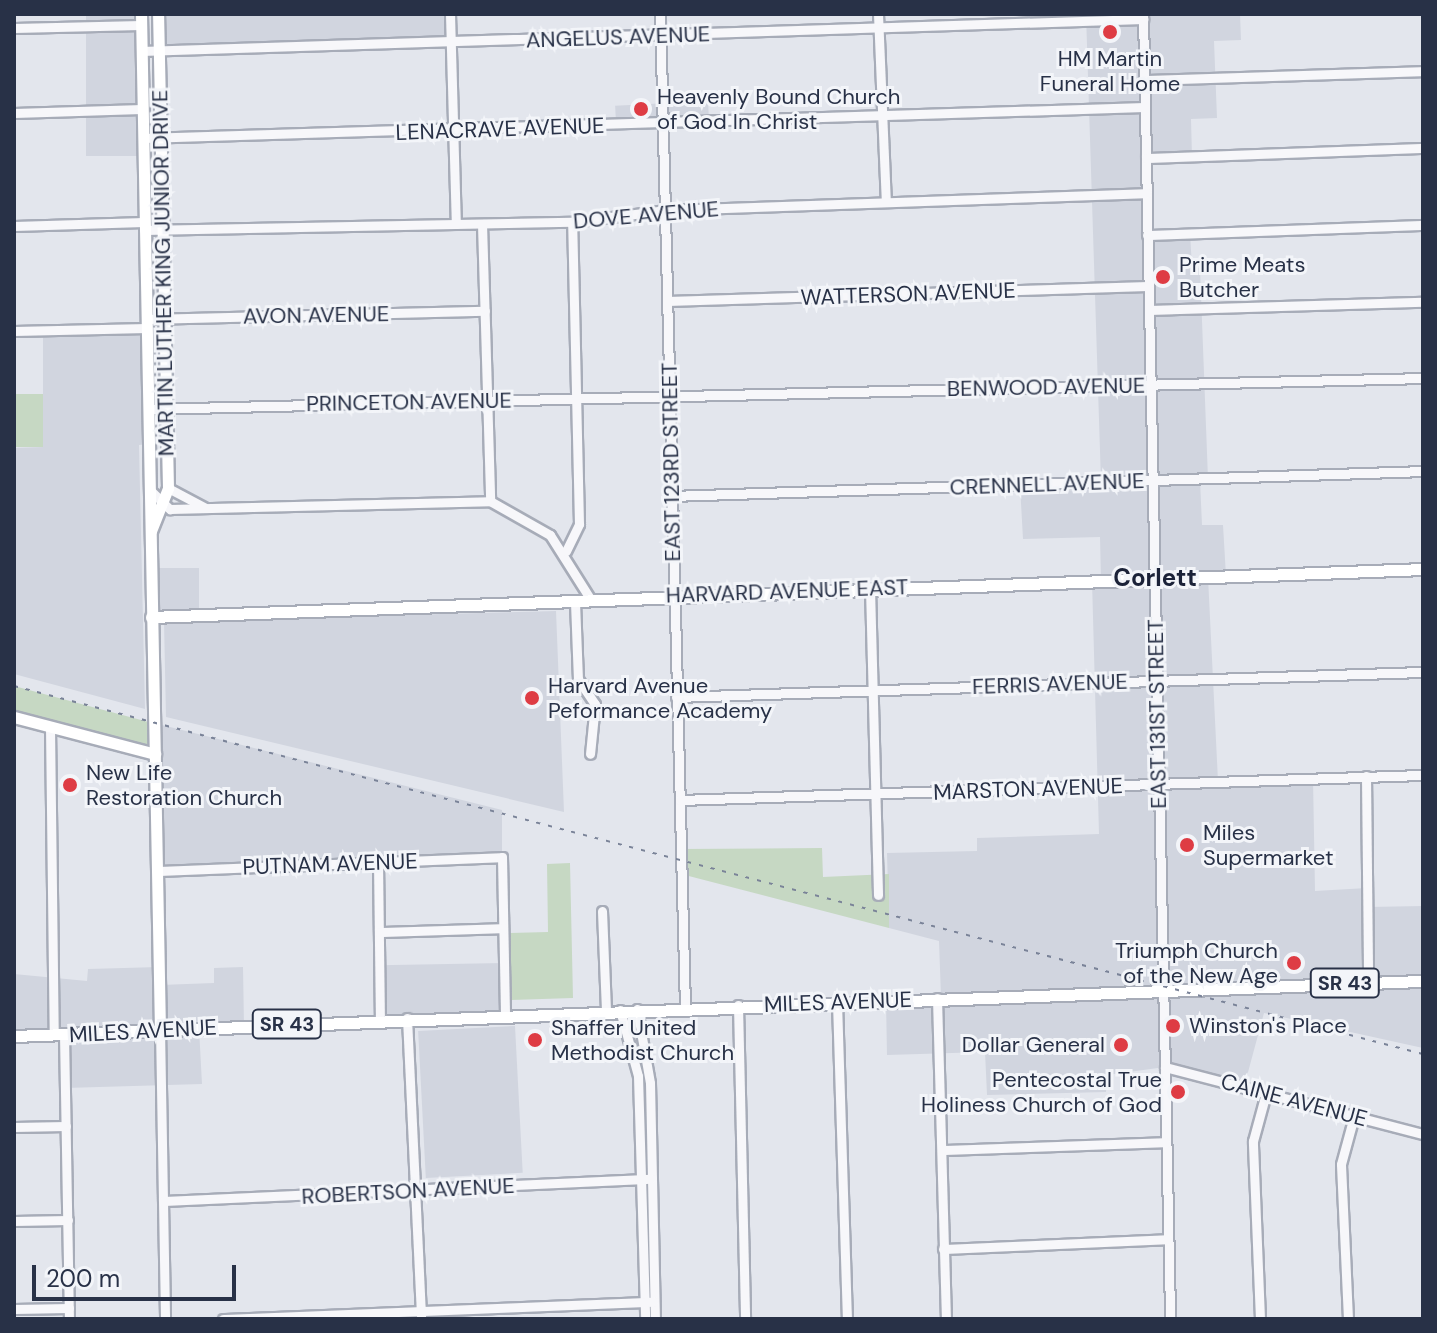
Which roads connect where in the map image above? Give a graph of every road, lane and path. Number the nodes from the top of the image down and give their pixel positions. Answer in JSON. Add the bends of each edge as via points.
{"nodes":[{"id":1,"x":158,"y":14,"type":"edge"},
{"id":2,"x":450,"y":14,"type":"edge"},
{"id":3,"x":660,"y":14,"type":"edge"},
{"id":4,"x":878,"y":14,"type":"edge"},
{"id":5,"x":1143,"y":16,"type":"edge"},
{"id":6,"x":141,"y":20,"type":"edge"},
{"id":7,"x":14,"y":28,"type":"edge"},
{"id":8,"x":879,"y":28,"type":"junction"},
{"id":9,"x":661,"y":36,"type":"junction"},
{"id":10,"x":451,"y":42,"type":"junction"},
{"id":11,"x":159,"y":50,"type":"junction"},
{"id":12,"x":141,"y":51,"type":"junction"},
{"id":13,"x":1423,"y":71,"type":"edge"},
{"id":14,"x":1144,"y":80,"type":"junction"},
{"id":15,"x":1145,"y":107,"type":"junction"},
{"id":16,"x":142,"y":109,"type":"junction"},
{"id":17,"x":14,"y":113,"type":"edge"},
{"id":18,"x":882,"y":115,"type":"junction"},
{"id":19,"x":664,"y":123,"type":"junction"},
{"id":20,"x":454,"y":131,"type":"junction"},
{"id":21,"x":143,"y":138,"type":"junction"},
{"id":22,"x":160,"y":138,"type":"junction"},
{"id":23,"x":1423,"y":148,"type":"edge"},
{"id":24,"x":1146,"y":158,"type":"junction"},
{"id":25,"x":1147,"y":193,"type":"junction"},
{"id":26,"x":886,"y":202,"type":"junction"},
{"id":27,"x":666,"y":210,"type":"junction"},
{"id":28,"x":572,"y":222,"type":"junction"},
{"id":29,"x":456,"y":224,"type":"junction"},
{"id":30,"x":482,"y":224,"type":"junction"},
{"id":31,"x":1423,"y":225,"type":"edge"},
{"id":32,"x":14,"y":226,"type":"edge"},
{"id":33,"x":144,"y":226,"type":"junction"},
{"id":34,"x":162,"y":230,"type":"junction"},
{"id":35,"x":1147,"y":235,"type":"junction"},
{"id":36,"x":1148,"y":286,"type":"junction"},
{"id":37,"x":667,"y":301,"type":"junction"},
{"id":38,"x":1423,"y":302,"type":"edge"},
{"id":39,"x":1149,"y":310,"type":"junction"},
{"id":40,"x":485,"y":311,"type":"junction"},
{"id":41,"x":164,"y":319,"type":"junction"},
{"id":42,"x":147,"y":324,"type":"junction"},
{"id":43,"x":14,"y":331,"type":"edge"},
{"id":44,"x":1423,"y":378,"type":"edge"},
{"id":45,"x":1150,"y":384,"type":"junction"},
{"id":46,"x":670,"y":398,"type":"junction"},
{"id":47,"x":575,"y":399,"type":"junction"},
{"id":48,"x":486,"y":400,"type":"junction"},
{"id":49,"x":165,"y":408,"type":"junction"},
{"id":50,"x":148,"y":409,"type":"junction"},
{"id":51,"x":1423,"y":471,"type":"edge"},
{"id":52,"x":1152,"y":481,"type":"junction"},
{"id":53,"x":148,"y":487,"type":"junction"},
{"id":54,"x":168,"y":488,"type":"junction"},
{"id":55,"x":671,"y":496,"type":"junction"},
{"id":56,"x":490,"y":501,"type":"junction"},
{"id":57,"x":167,"y":508,"type":"junction"},
{"id":58,"x":207,"y":508,"type":"junction"},
{"id":59,"x":149,"y":535,"type":"junction"},
{"id":60,"x":566,"y":551,"type":"junction"},
{"id":61,"x":1423,"y":569,"type":"edge"},
{"id":62,"x":1154,"y":579,"type":"junction"},
{"id":63,"x":870,"y":588,"type":"junction"},
{"id":64,"x":674,"y":595,"type":"junction"},
{"id":65,"x":591,"y":600,"type":"junction"},
{"id":66,"x":575,"y":602,"type":"junction"},
{"id":67,"x":151,"y":617,"type":"junction"},
{"id":68,"x":1423,"y":672,"type":"edge"},
{"id":69,"x":1156,"y":680,"type":"junction"},
{"id":70,"x":874,"y":689,"type":"junction"},
{"id":71,"x":676,"y":697,"type":"junction"},
{"id":72,"x":14,"y":717,"type":"edge"},
{"id":73,"x":50,"y":727,"type":"junction"},
{"id":74,"x":155,"y":754,"type":"junction"},
{"id":75,"x":590,"y":754,"type":"dead end"},
{"id":76,"x":1423,"y":775,"type":"edge"},
{"id":77,"x":1366,"y":776,"type":"junction"},
{"id":78,"x":1158,"y":784,"type":"junction"},
{"id":79,"x":875,"y":795,"type":"junction"},
{"id":80,"x":680,"y":800,"type":"junction"},
{"id":81,"x":378,"y":861,"type":"junction"},
{"id":82,"x":157,"y":871,"type":"junction"},
{"id":83,"x":878,"y":895,"type":"dead end"},
{"id":84,"x":602,"y":911,"type":"dead end"},
{"id":85,"x":503,"y":928,"type":"junction"},
{"id":86,"x":379,"y":932,"type":"junction"},
{"id":87,"x":1423,"y":981,"type":"edge"},
{"id":88,"x":1368,"y":983,"type":"junction"},
{"id":89,"x":1163,"y":986,"type":"junction"},
{"id":90,"x":937,"y":998,"type":"junction"},
{"id":91,"x":837,"y":1002,"type":"junction"},
{"id":92,"x":738,"y":1005,"type":"junction"},
{"id":93,"x":685,"y":1007,"type":"junction"},
{"id":94,"x":637,"y":1009,"type":"junction"},
{"id":95,"x":606,"y":1010,"type":"junction"},
{"id":96,"x":620,"y":1010,"type":"junction"},
{"id":97,"x":505,"y":1015,"type":"junction"},
{"id":98,"x":407,"y":1018,"type":"junction"},
{"id":99,"x":380,"y":1020,"type":"junction"},
{"id":100,"x":160,"y":1029,"type":"junction"},
{"id":101,"x":59,"y":1035,"type":"junction"},
{"id":102,"x":14,"y":1036,"type":"edge"},
{"id":103,"x":1165,"y":1067,"type":"junction"},
{"id":104,"x":1266,"y":1093,"type":"junction"},
{"id":105,"x":1354,"y":1116,"type":"junction"},
{"id":106,"x":66,"y":1126,"type":"junction"},
{"id":107,"x":14,"y":1127,"type":"edge"},
{"id":108,"x":1423,"y":1134,"type":"edge"},
{"id":109,"x":1166,"y":1142,"type":"junction"},
{"id":110,"x":942,"y":1150,"type":"junction"},
{"id":111,"x":640,"y":1179,"type":"junction"},
{"id":112,"x":652,"y":1179,"type":"junction"},
{"id":113,"x":416,"y":1191,"type":"junction"},
{"id":114,"x":163,"y":1201,"type":"junction"},
{"id":115,"x":68,"y":1220,"type":"junction"},
{"id":116,"x":14,"y":1221,"type":"edge"},
{"id":117,"x":1168,"y":1239,"type":"junction"},
{"id":118,"x":943,"y":1249,"type":"junction"},
{"id":119,"x":649,"y":1302,"type":"junction"},
{"id":120,"x":14,"y":1309,"type":"edge"},
{"id":121,"x":69,"y":1314,"type":"edge"},
{"id":122,"x":421,"y":1314,"type":"edge"},
{"id":123,"x":165,"y":1319,"type":"edge"},
{"id":124,"x":223,"y":1319,"type":"edge"},
{"id":125,"x":645,"y":1319,"type":"edge"},
{"id":126,"x":655,"y":1319,"type":"edge"},
{"id":127,"x":745,"y":1319,"type":"edge"},
{"id":128,"x":847,"y":1319,"type":"edge"},
{"id":129,"x":946,"y":1319,"type":"edge"},
{"id":130,"x":1170,"y":1319,"type":"edge"},
{"id":131,"x":1260,"y":1319,"type":"edge"},
{"id":132,"x":1348,"y":1319,"type":"edge"}],
"edges":[{"from":1,"to":11,"type":"main road","name":"MARTIN LUTHER KING JUNIOR DRIVE"},
{"from":2,"to":10,"type":"street"},
{"from":3,"to":9,"type":"street","name":"EAST 123RD STREET"},
{"from":4,"to":8,"type":"street"},
{"from":5,"to":8,"type":"street","name":"ANGELUS AVENUE"},
{"from":5,"to":14,"type":"street","name":"EAST 131ST STREET"},
{"from":6,"to":7,"type":"street"},
{"from":6,"to":12,"type":"main road","name":"MARTIN LUTHER KING JUNIOR DRIVE"},
{"from":8,"to":9,"type":"street","name":"ANGELUS AVENUE"},
{"from":8,"to":18,"type":"street"},
{"from":9,"to":10,"type":"street","name":"ANGELUS AVENUE"},
{"from":9,"to":19,"type":"street","name":"EAST 123RD STREET"},
{"from":10,"to":11,"type":"street","name":"ANGELUS AVENUE"},
{"from":10,"to":20,"type":"street"},
{"from":11,"to":12,"type":"street","name":"ANGELUS AVENUE"},
{"from":11,"to":22,"type":"main road","name":"MARTIN LUTHER KING JUNIOR DRIVE"},
{"from":12,"to":16,"type":"main road","name":"MARTIN LUTHER KING JUNIOR DRIVE"},
{"from":13,"to":14,"type":"street"},
{"from":14,"to":15,"type":"street","name":"EAST 131ST STREET"},
{"from":15,"to":18,"type":"street","name":"LENACRAVE AVENUE"},
{"from":15,"to":24,"type":"street","name":"EAST 131ST STREET"},
{"from":16,"to":17,"type":"street"},
{"from":16,"to":21,"type":"main road","name":"MARTIN LUTHER KING JUNIOR DRIVE"},
{"from":18,"to":19,"type":"street","name":"LENACRAVE AVENUE"},
{"from":18,"to":26,"type":"street"},
{"from":19,"to":20,"type":"street","name":"LENACRAVE AVENUE"},
{"from":19,"to":27,"type":"street","name":"EAST 123RD STREET"},
{"from":20,"to":22,"type":"street","name":"LENACRAVE AVENUE"},
{"from":20,"to":29,"type":"street"},
{"from":21,"to":22,"type":"street","name":"LENACRAVE AVENUE"},
{"from":21,"to":33,"type":"main road","name":"MARTIN LUTHER KING JUNIOR DRIVE"},
{"from":22,"to":34,"type":"main road","name":"MARTIN LUTHER KING JUNIOR DRIVE"},
{"from":23,"to":24,"type":"street"},
{"from":24,"to":25,"type":"street","name":"EAST 131ST STREET"},
{"from":25,"to":26,"type":"street","name":"DOVE AVENUE"},
{"from":25,"to":35,"type":"street","name":"EAST 131ST STREET"},
{"from":26,"to":27,"type":"street","name":"DOVE AVENUE"},
{"from":27,"to":28,"type":"street","name":"DOVE AVENUE"},
{"from":27,"to":37,"type":"street","name":"EAST 123RD STREET"},
{"from":28,"to":30,"type":"street","name":"DOVE AVENUE"},
{"from":28,"to":47,"type":"street"},
{"from":29,"to":30,"type":"street","name":"DOVE AVENUE"},
{"from":29,"to":34,"type":"street","name":"DOVE AVENUE"},
{"from":30,"to":40,"type":"street"},
{"from":31,"to":35,"type":"street"},
{"from":32,"to":33,"type":"street","name":"DOVE AVENUE"},
{"from":33,"to":34,"type":"street","name":"DOVE AVENUE"},
{"from":33,"to":42,"type":"main road","name":"MARTIN LUTHER KING JUNIOR DRIVE"},
{"from":34,"to":41,"type":"main road","name":"MARTIN LUTHER KING JUNIOR DRIVE"},
{"from":35,"to":36,"type":"street","name":"EAST 131ST STREET"},
{"from":36,"to":37,"type":"street","name":"WATTERSON AVENUE"},
{"from":36,"to":39,"type":"street","name":"EAST 131ST STREET"},
{"from":37,"to":46,"type":"street","name":"EAST 123RD STREET"},
{"from":38,"to":39,"type":"street"},
{"from":39,"to":45,"type":"street","name":"EAST 131ST STREET"},
{"from":40,"to":41,"type":"street","name":"AVON AVENUE"},
{"from":40,"to":48,"type":"street"},
{"from":41,"to":42,"type":"street","name":"AVON AVENUE"},
{"from":41,"to":49,"type":"main road","name":"MARTIN LUTHER KING JUNIOR DRIVE"},
{"from":42,"to":43,"type":"street","name":"AVON AVENUE"},
{"from":42,"to":50,"type":"main road","name":"MARTIN LUTHER KING JUNIOR DRIVE"},
{"from":44,"to":45,"type":"street","name":"BENWOOD AVENUE"},
{"from":45,"to":46,"type":"street","name":"BENWOOD AVENUE"},
{"from":45,"to":52,"type":"street","name":"EAST 131ST STREET"},
{"from":46,"to":47,"type":"street","name":"PRINCETON AVENUE"},
{"from":46,"to":55,"type":"street","name":"EAST 123RD STREET"},
{"from":47,"to":48,"type":"street","name":"PRINCETON AVENUE"},
{"from":47,"to":60,"type":"street","via":[[579,524]]},
{"from":48,"to":49,"type":"street","name":"PRINCETON AVENUE"},
{"from":48,"to":56,"type":"street"},
{"from":49,"to":50,"type":"street","name":"PRINCETON AVENUE"},
{"from":49,"to":54,"type":"main road","name":"MARTIN LUTHER KING JUNIOR DRIVE"},
{"from":50,"to":53,"type":"main road","name":"MARTIN LUTHER KING JUNIOR DRIVE"},
{"from":51,"to":52,"type":"street","name":"CRENNELL AVENUE"},
{"from":52,"to":55,"type":"street","name":"CRENNELL AVENUE"},
{"from":52,"to":62,"type":"street","name":"EAST 131ST STREET"},
{"from":53,"to":57,"type":"street"},
{"from":53,"to":59,"type":"main road","name":"MARTIN LUTHER KING JUNIOR DRIVE"},
{"from":54,"to":57,"type":"main road"},
{"from":54,"to":58,"type":"street","name":"MARTIN LUTHER KING JUNIOR DRIVE"},
{"from":55,"to":64,"type":"street","name":"EAST 123RD STREET"},
{"from":56,"to":58,"type":"street","name":"MARTIN LUTHER KING JUNIOR DRIVE"},
{"from":56,"to":60,"type":"street","name":"MARTIN LUTHER KING JUNIOR DRIVE","via":[[535,521]]},
{"from":57,"to":58,"type":"street","name":"MARTIN LUTHER KING JUNIOR DRIVE"},
{"from":57,"to":59,"type":"main road"},
{"from":59,"to":67,"type":"main road","name":"MARTIN LUTHER KING JUNIOR DRIVE"},
{"from":60,"to":65,"type":"street","name":"MARTIN LUTHER KING JUNIOR DRIVE"},
{"from":61,"to":62,"type":"main road","name":"HARVARD AVENUE EAST"},
{"from":62,"to":63,"type":"main road","name":"HARVARD AVENUE EAST"},
{"from":62,"to":69,"type":"street","name":"EAST 131ST STREET"},
{"from":63,"to":64,"type":"main road","name":"HARVARD AVENUE EAST"},
{"from":63,"to":70,"type":"street"},
{"from":64,"to":65,"type":"main road","name":"HARVARD AVENUE EAST"},
{"from":64,"to":71,"type":"street","name":"EAST 123RD STREET"},
{"from":65,"to":66,"type":"main road","name":"HARVARD AVENUE EAST"},
{"from":66,"to":67,"type":"main road","name":"HARVARD AVENUE EAST"},
{"from":66,"to":75,"type":"street","via":[[578,679],[595,704]]},
{"from":67,"to":74,"type":"main road","name":"MARTIN LUTHER KING JUNIOR DRIVE"},
{"from":68,"to":69,"type":"street","name":"FERRIS AVENUE"},
{"from":69,"to":70,"type":"street","name":"FERRIS AVENUE"},
{"from":69,"to":78,"type":"street","name":"EAST 131ST STREET"},
{"from":70,"to":71,"type":"street","name":"FERRIS AVENUE"},
{"from":70,"to":79,"type":"street"},
{"from":71,"to":80,"type":"street","name":"EAST 123RD STREET"},
{"from":72,"to":73,"type":"main road"},
{"from":73,"to":74,"type":"main road"},
{"from":73,"to":101,"type":"street"},
{"from":74,"to":82,"type":"main road","name":"MARTIN LUTHER KING JUNIOR DRIVE"},
{"from":76,"to":77,"type":"street","name":"MARSTON AVENUE"},
{"from":77,"to":78,"type":"street","name":"MARSTON AVENUE"},
{"from":77,"to":88,"type":"street"},
{"from":78,"to":79,"type":"street","name":"MARSTON AVENUE"},
{"from":78,"to":89,"type":"street","name":"EAST 131ST STREET"},
{"from":79,"to":80,"type":"street","name":"MARSTON AVENUE"},
{"from":79,"to":83,"type":"street"},
{"from":80,"to":93,"type":"street","name":"EAST 123RD STREET"},
{"from":81,"to":82,"type":"street","name":"PUTNAM AVENUE"},
{"from":81,"to":85,"type":"street","name":"PUTNAM AVENUE","via":[[502,857]]},
{"from":81,"to":86,"type":"street"},
{"from":82,"to":100,"type":"main road","name":"MARTIN LUTHER KING JUNIOR DRIVE"},
{"from":84,"to":95,"type":"street"},
{"from":85,"to":86,"type":"street"},
{"from":85,"to":97,"type":"street"},
{"from":86,"to":99,"type":"street"},
{"from":87,"to":88,"type":"main road","name":"MILES AVENUE","number":"SR 43"},
{"from":88,"to":89,"type":"main road","name":"MILES AVENUE","number":"SR 43"},
{"from":89,"to":90,"type":"main road","name":"MILES AVENUE","number":"SR 43"},
{"from":89,"to":103,"type":"street","name":"EAST 131ST STREET"},
{"from":90,"to":91,"type":"main road","name":"MILES AVENUE","number":"SR 43"},
{"from":90,"to":110,"type":"street"},
{"from":91,"to":92,"type":"main road","name":"MILES AVENUE","number":"SR 43"},
{"from":91,"to":128,"type":"street"},
{"from":92,"to":93,"type":"main road","name":"MILES AVENUE","number":"SR 43"},
{"from":92,"to":127,"type":"street"},
{"from":93,"to":94,"type":"main road","name":"MILES AVENUE","number":"SR 43"},
{"from":94,"to":96,"type":"main road","name":"MILES AVENUE","number":"SR 43"},
{"from":94,"to":112,"type":"street","via":[[649,1068]]},
{"from":95,"to":96,"type":"main road","name":"MILES AVENUE","number":"SR 43"},
{"from":95,"to":97,"type":"main road","name":"MILES AVENUE","number":"SR 43"},
{"from":96,"to":111,"type":"street","via":[[638,1076]]},
{"from":97,"to":98,"type":"main road","name":"MILES AVENUE","number":"SR 43"},
{"from":98,"to":99,"type":"main road","name":"MILES AVENUE","number":"SR 43"},
{"from":98,"to":113,"type":"street"},
{"from":99,"to":100,"type":"main road","name":"MILES AVENUE","number":"SR 43"},
{"from":100,"to":101,"type":"main road","name":"MILES AVENUE","number":"SR 43"},
{"from":100,"to":114,"type":"street"},
{"from":101,"to":102,"type":"main road","name":"MILES AVENUE","number":"SR 43"},
{"from":101,"to":106,"type":"street"},
{"from":103,"to":104,"type":"street","name":"CAINE AVENUE"},
{"from":103,"to":109,"type":"street","name":"EAST 131ST STREET"},
{"from":104,"to":105,"type":"street","name":"CAINE AVENUE"},
{"from":104,"to":131,"type":"street","via":[[1253,1141]]},
{"from":105,"to":108,"type":"street","name":"CAINE AVENUE"},
{"from":105,"to":132,"type":"street","via":[[1341,1164]]},
{"from":106,"to":107,"type":"street"},
{"from":106,"to":115,"type":"street"},
{"from":109,"to":110,"type":"street"},
{"from":109,"to":117,"type":"street","name":"EAST 131ST STREET"},
{"from":110,"to":118,"type":"street"},
{"from":111,"to":112,"type":"street","name":"ROBERTSON AVENUE"},
{"from":111,"to":113,"type":"street","name":"ROBERTSON AVENUE"},
{"from":111,"to":119,"type":"street"},
{"from":112,"to":119,"type":"street"},
{"from":113,"to":114,"type":"street","name":"ROBERTSON AVENUE"},
{"from":113,"to":122,"type":"street"},
{"from":114,"to":123,"type":"street"},
{"from":115,"to":116,"type":"street"},
{"from":115,"to":121,"type":"street"},
{"from":117,"to":118,"type":"street"},
{"from":117,"to":130,"type":"street","name":"EAST 131ST STREET"},
{"from":118,"to":129,"type":"street"},
{"from":119,"to":122,"type":"street"},
{"from":119,"to":125,"type":"street"},
{"from":119,"to":126,"type":"street"},
{"from":120,"to":121,"type":"street"},
{"from":122,"to":124,"type":"street"}]}
